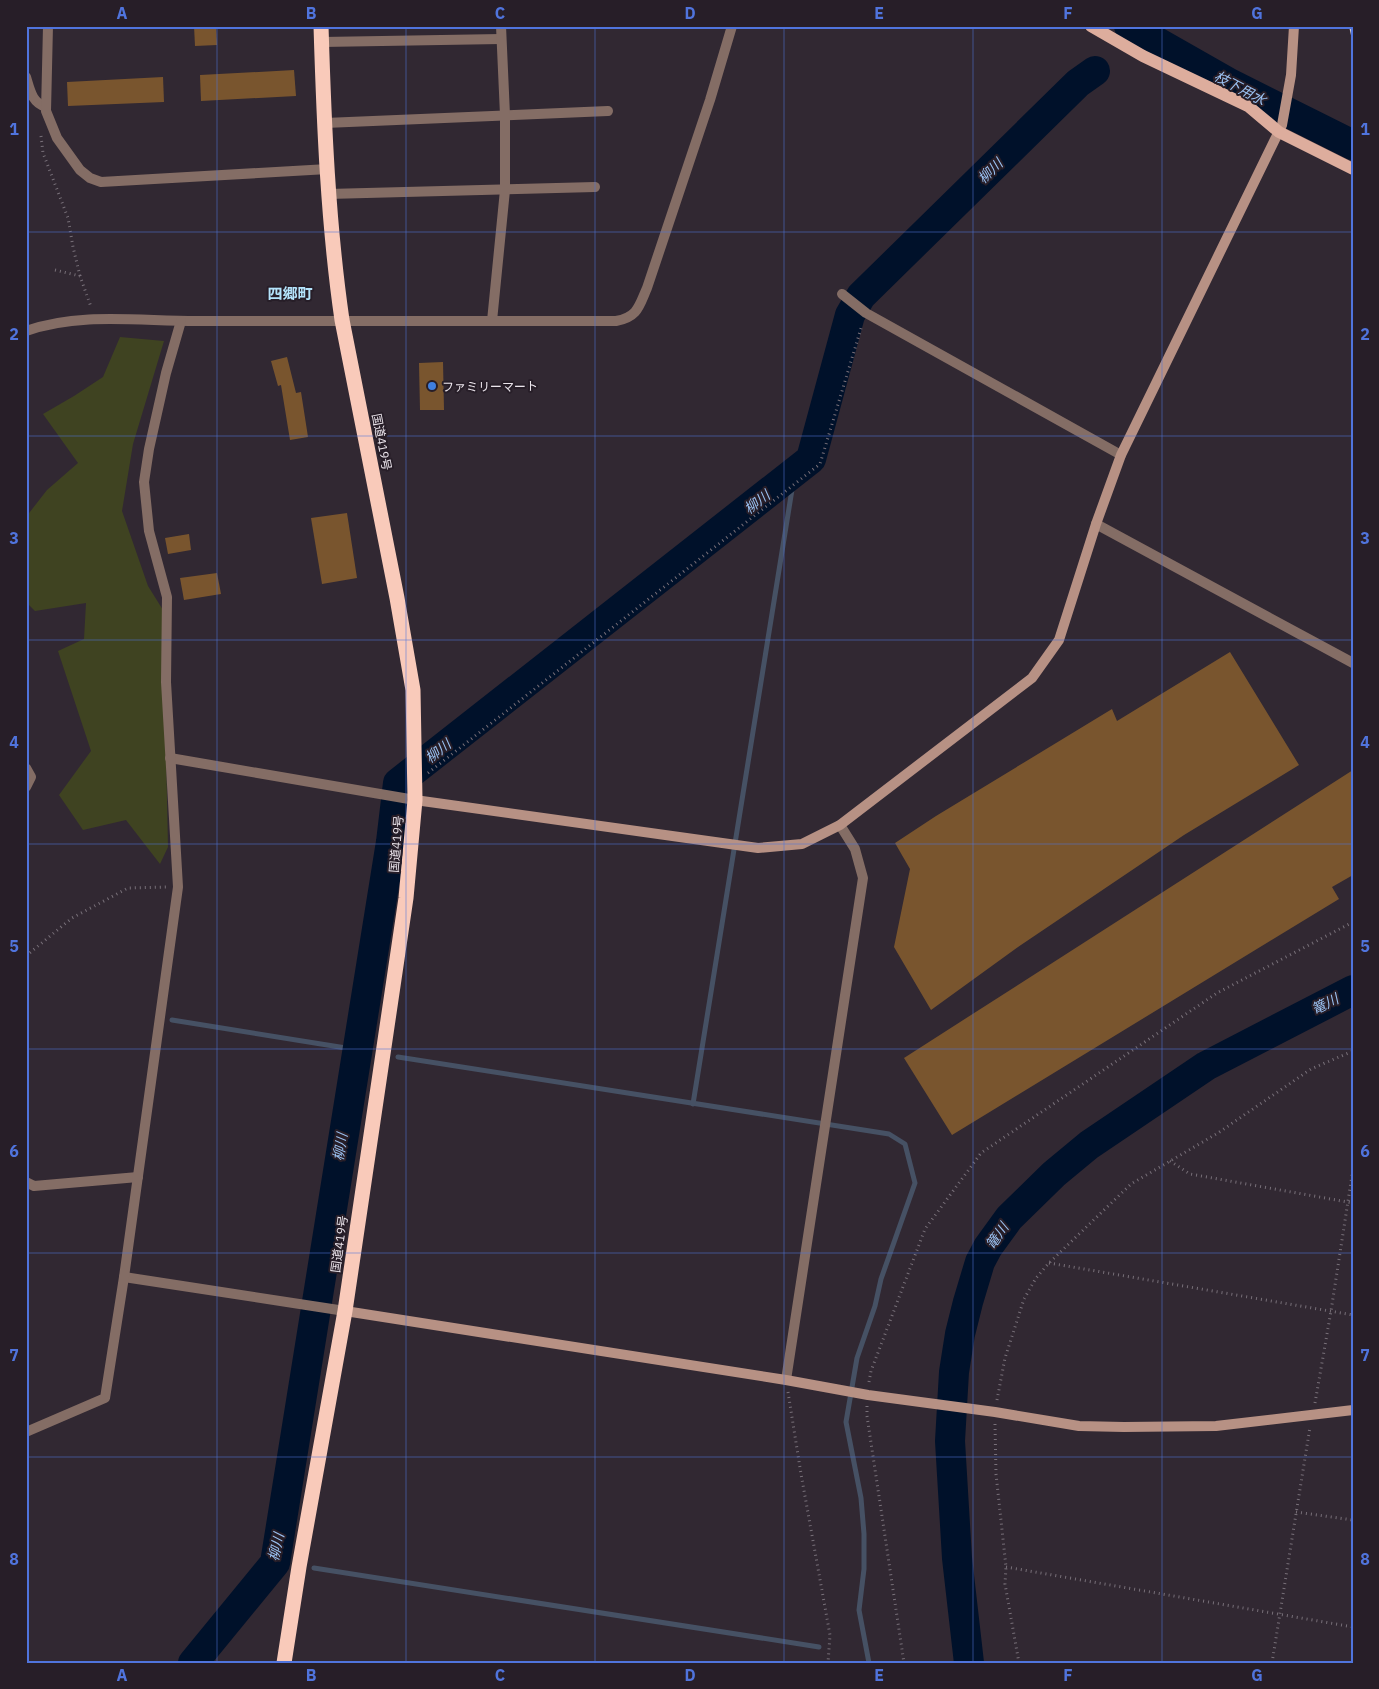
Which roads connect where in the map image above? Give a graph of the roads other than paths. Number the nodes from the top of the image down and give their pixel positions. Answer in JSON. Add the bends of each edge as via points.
{"nodes":[{"id":1,"x":48,"y":26,"type":"edge"},
{"id":2,"x":322,"y":26,"type":"edge"},
{"id":3,"x":501,"y":26,"type":"edge"},
{"id":4,"x":732,"y":26,"type":"edge"},
{"id":5,"x":1091,"y":26,"type":"edge"},
{"id":6,"x":1294,"y":26,"type":"edge"},
{"id":7,"x":502,"y":39,"type":"junction"},
{"id":8,"x":322,"y":42,"type":"junction"},
{"id":9,"x":26,"y":78,"type":"edge"},
{"id":10,"x":46,"y":107,"type":"junction"},
{"id":11,"x":608,"y":112,"type":"dead end"},
{"id":12,"x":505,"y":115,"type":"junction"},
{"id":13,"x":325,"y":122,"type":"junction"},
{"id":14,"x":1281,"y":129,"type":"junction"},
{"id":15,"x":1353,"y":169,"type":"edge"},
{"id":16,"x":328,"y":170,"type":"junction"},
{"id":17,"x":595,"y":186,"type":"dead end"},
{"id":18,"x":506,"y":190,"type":"junction"},
{"id":19,"x":328,"y":194,"type":"junction"},
{"id":20,"x":842,"y":294,"type":"dead end"},
{"id":21,"x":342,"y":320,"type":"junction"},
{"id":22,"x":182,"y":321,"type":"junction"},
{"id":23,"x":492,"y":321,"type":"junction"},
{"id":24,"x":26,"y":331,"type":"edge"},
{"id":25,"x":1121,"y":455,"type":"junction"},
{"id":26,"x":1096,"y":524,"type":"junction"},
{"id":27,"x":1353,"y":663,"type":"edge"},
{"id":28,"x":170,"y":758,"type":"junction"},
{"id":29,"x":26,"y":768,"type":"edge"},
{"id":30,"x":26,"y":787,"type":"edge"},
{"id":31,"x":414,"y":800,"type":"junction"},
{"id":32,"x":840,"y":825,"type":"junction"},
{"id":33,"x":138,"y":1177,"type":"junction"},
{"id":34,"x":26,"y":1182,"type":"edge"},
{"id":35,"x":124,"y":1277,"type":"junction"},
{"id":36,"x":345,"y":1311,"type":"junction"},
{"id":37,"x":786,"y":1380,"type":"junction"},
{"id":38,"x":1353,"y":1410,"type":"edge"},
{"id":39,"x":26,"y":1432,"type":"edge"},
{"id":40,"x":284,"y":1663,"type":"edge"}],
"edges":[{"from":1,"to":10,"type":"street"},
{"from":2,"to":8,"type":"highway","name":"国道419号"},
{"from":3,"to":7,"type":"street"},
{"from":4,"to":23,"type":"street","via":[[647,288],[632,316],[616,320]]},
{"from":5,"to":14,"type":"main road","via":[[1143,56],[1248,106]]},
{"from":6,"to":14,"type":"street","via":[[1291,75]]},
{"from":7,"to":8,"type":"street"},
{"from":7,"to":12,"type":"street"},
{"from":8,"to":13,"type":"highway","name":"国道419号"},
{"from":9,"to":10,"type":"street","via":[[32,96],[39,105]]},
{"from":10,"to":16,"type":"street","via":[[57,138],[80,170],[101,182]]},
{"from":11,"to":12,"type":"street"},
{"from":12,"to":13,"type":"street"},
{"from":12,"to":18,"type":"street"},
{"from":13,"to":16,"type":"highway","name":"国道419号"},
{"from":14,"to":15,"type":"main road"},
{"from":14,"to":25,"type":"street"},
{"from":16,"to":19,"type":"highway","name":"国道419号"},
{"from":17,"to":18,"type":"street"},
{"from":18,"to":19,"type":"street"},
{"from":18,"to":23,"type":"street"},
{"from":19,"to":21,"type":"highway","name":"国道419号"},
{"from":20,"to":25,"type":"street","via":[[865,312]]},
{"from":21,"to":22,"type":"street"},
{"from":21,"to":23,"type":"street"},
{"from":21,"to":31,"type":"highway","name":"国道419号","via":[[411,681]]},
{"from":22,"to":24,"type":"street","via":[[93,320]]},
{"from":22,"to":28,"type":"street","via":[[166,373],[144,482],[149,531],[167,597],[166,682]]},
{"from":25,"to":26,"type":"street"},
{"from":26,"to":27,"type":"street"},
{"from":26,"to":32,"type":"street","via":[[1059,640],[1032,678]]},
{"from":28,"to":31,"type":"street"},
{"from":28,"to":33,"type":"street","via":[[178,887]]},
{"from":29,"to":30,"type":"street","via":[[31,777]]},
{"from":31,"to":32,"type":"street","via":[[758,848],[802,844]]},
{"from":31,"to":36,"type":"highway","name":"国道419号","via":[[406,898]]},
{"from":32,"to":37,"type":"street","via":[[855,849],[863,878]]},
{"from":33,"to":34,"type":"street","via":[[34,1186]]},
{"from":33,"to":35,"type":"street"},
{"from":35,"to":36,"type":"street"},
{"from":35,"to":39,"type":"street","via":[[105,1398]]},
{"from":36,"to":37,"type":"street"},
{"from":36,"to":40,"type":"highway","name":"国道419号"},
{"from":37,"to":38,"type":"street","via":[[1079,1426],[1216,1426]]}]}
